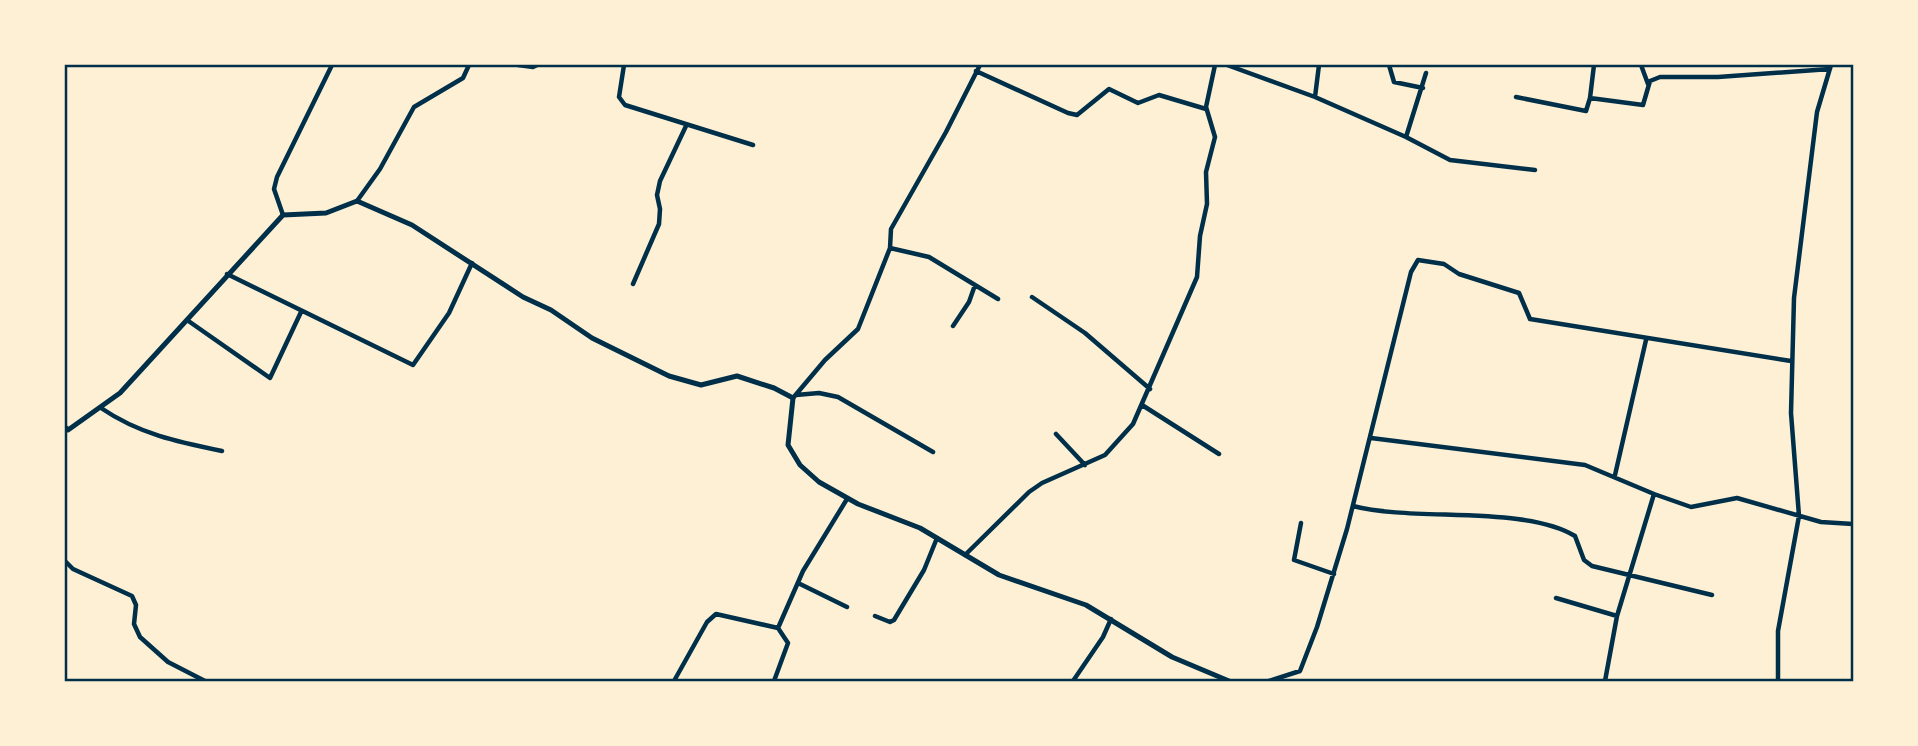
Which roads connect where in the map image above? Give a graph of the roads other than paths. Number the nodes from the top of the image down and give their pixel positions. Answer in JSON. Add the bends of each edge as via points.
{"nodes":[{"id":1,"x":332,"y":65,"type":"edge"},
{"id":2,"x":469,"y":65,"type":"edge"},
{"id":3,"x":518,"y":65,"type":"edge"},
{"id":4,"x":537,"y":65,"type":"edge"},
{"id":5,"x":624,"y":65,"type":"edge"},
{"id":6,"x":980,"y":65,"type":"edge"},
{"id":7,"x":1215,"y":65,"type":"edge"},
{"id":8,"x":1227,"y":65,"type":"edge"},
{"id":9,"x":1319,"y":65,"type":"edge"},
{"id":10,"x":1389,"y":65,"type":"edge"},
{"id":11,"x":1594,"y":65,"type":"edge"},
{"id":12,"x":1641,"y":65,"type":"edge"},
{"id":13,"x":1830,"y":67,"type":"edge"},
{"id":14,"x":976,"y":71,"type":"junction"},
{"id":15,"x":1426,"y":73,"type":"dead end"},
{"id":16,"x":1648,"y":84,"type":"junction"},
{"id":17,"x":1423,"y":88,"type":"junction"},
{"id":18,"x":1315,"y":97,"type":"junction"},
{"id":19,"x":1516,"y":97,"type":"dead end"},
{"id":20,"x":1590,"y":98,"type":"junction"},
{"id":21,"x":1206,"y":108,"type":"junction"},
{"id":22,"x":686,"y":126,"type":"junction"},
{"id":23,"x":1406,"y":136,"type":"junction"},
{"id":24,"x":753,"y":145,"type":"dead end"},
{"id":25,"x":1535,"y":170,"type":"dead end"},
{"id":26,"x":358,"y":201,"type":"junction"},
{"id":27,"x":283,"y":215,"type":"junction"},
{"id":28,"x":890,"y":248,"type":"junction"},
{"id":29,"x":472,"y":263,"type":"junction"},
{"id":30,"x":227,"y":274,"type":"junction"},
{"id":31,"x":633,"y":284,"type":"dead end"},
{"id":32,"x":975,"y":285,"type":"junction"},
{"id":33,"x":1032,"y":297,"type":"dead end"},
{"id":34,"x":998,"y":299,"type":"dead end"},
{"id":35,"x":302,"y":312,"type":"junction"},
{"id":36,"x":186,"y":319,"type":"junction"},
{"id":37,"x":953,"y":326,"type":"dead end"},
{"id":38,"x":1646,"y":340,"type":"junction"},
{"id":39,"x":1791,"y":361,"type":"junction"},
{"id":40,"x":1150,"y":389,"type":"junction"},
{"id":41,"x":794,"y":397,"type":"junction"},
{"id":42,"x":1142,"y":405,"type":"junction"},
{"id":43,"x":101,"y":408,"type":"junction"},
{"id":44,"x":66,"y":430,"type":"edge"},
{"id":45,"x":1056,"y":434,"type":"dead end"},
{"id":46,"x":1371,"y":438,"type":"junction"},
{"id":47,"x":222,"y":452,"type":"dead end"},
{"id":48,"x":933,"y":452,"type":"dead end"},
{"id":49,"x":1219,"y":454,"type":"dead end"},
{"id":50,"x":1085,"y":465,"type":"junction"},
{"id":51,"x":1615,"y":475,"type":"junction"},
{"id":52,"x":1654,"y":494,"type":"junction"},
{"id":53,"x":847,"y":499,"type":"junction"},
{"id":54,"x":1353,"y":506,"type":"junction"},
{"id":55,"x":1798,"y":516,"type":"junction"},
{"id":56,"x":1301,"y":523,"type":"dead end"},
{"id":57,"x":1853,"y":524,"type":"edge"},
{"id":58,"x":937,"y":538,"type":"junction"},
{"id":59,"x":964,"y":555,"type":"junction"},
{"id":60,"x":65,"y":561,"type":"edge"},
{"id":61,"x":1334,"y":574,"type":"junction"},
{"id":62,"x":1629,"y":576,"type":"junction"},
{"id":63,"x":798,"y":583,"type":"junction"},
{"id":64,"x":1713,"y":596,"type":"dead end"},
{"id":65,"x":1556,"y":598,"type":"dead end"},
{"id":66,"x":847,"y":607,"type":"dead end"},
{"id":67,"x":1617,"y":615,"type":"junction"},
{"id":68,"x":875,"y":616,"type":"dead end"},
{"id":69,"x":1112,"y":618,"type":"junction"},
{"id":70,"x":778,"y":628,"type":"junction"},
{"id":71,"x":205,"y":681,"type":"edge"},
{"id":72,"x":674,"y":681,"type":"edge"},
{"id":73,"x":774,"y":681,"type":"edge"},
{"id":74,"x":1073,"y":681,"type":"edge"},
{"id":75,"x":1229,"y":681,"type":"edge"},
{"id":76,"x":1269,"y":681,"type":"edge"},
{"id":77,"x":1605,"y":681,"type":"edge"},
{"id":78,"x":1778,"y":681,"type":"edge"}],
"edges":[{"from":1,"to":27,"type":"street","via":[[277,177],[274,189]]},
{"from":2,"to":26,"type":"street","via":[[463,78],[414,107]]},
{"from":3,"to":4,"type":"street"},
{"from":5,"to":22,"type":"street","via":[[622,103]]},
{"from":6,"to":14,"type":"street"},
{"from":7,"to":21,"type":"street"},
{"from":8,"to":18,"type":"street"},
{"from":9,"to":18,"type":"street"},
{"from":10,"to":17,"type":"street","via":[[1394,82]]},
{"from":11,"to":20,"type":"street"},
{"from":12,"to":16,"type":"street"},
{"from":13,"to":16,"type":"street","via":[[1718,78],[1660,77]]},
{"from":13,"to":39,"type":"street","via":[[1816,111]]},
{"from":14,"to":21,"type":"street","via":[[1068,113],[1077,114],[1109,89],[1138,103],[1159,95]]},
{"from":14,"to":28,"type":"street","via":[[891,229]]},
{"from":15,"to":17,"type":"street"},
{"from":16,"to":20,"type":"street","via":[[1643,105]]},
{"from":17,"to":23,"type":"street"},
{"from":18,"to":23,"type":"street"},
{"from":19,"to":20,"type":"street","via":[[1586,111]]},
{"from":21,"to":40,"type":"street","via":[[1215,137],[1206,172],[1207,204],[1197,277]]},
{"from":22,"to":24,"type":"street"},
{"from":22,"to":31,"type":"street","via":[[660,181],[659,224]]},
{"from":23,"to":25,"type":"street","via":[[1450,160]]},
{"from":26,"to":27,"type":"street","via":[[326,213]]},
{"from":26,"to":29,"type":"street","via":[[412,225]]},
{"from":27,"to":30,"type":"street"},
{"from":28,"to":32,"type":"street","via":[[929,257]]},
{"from":28,"to":41,"type":"street","via":[[858,329]]},
{"from":29,"to":35,"type":"street","via":[[449,313],[413,365]]},
{"from":29,"to":41,"type":"street","via":[[599,342],[669,376],[701,385],[737,376]]},
{"from":30,"to":35,"type":"street"},
{"from":30,"to":36,"type":"street"},
{"from":32,"to":34,"type":"street"},
{"from":32,"to":37,"type":"street"},
{"from":33,"to":40,"type":"street","via":[[1085,333]]},
{"from":35,"to":36,"type":"street","via":[[270,378]]},
{"from":36,"to":43,"type":"street"},
{"from":38,"to":39,"type":"street"},
{"from":38,"to":46,"type":"street","via":[[1530,319],[1519,293],[1459,274],[1444,264],[1419,260],[1411,272]]},
{"from":38,"to":51,"type":"street"},
{"from":39,"to":55,"type":"street"},
{"from":40,"to":42,"type":"street"},
{"from":41,"to":48,"type":"street","via":[[819,393],[838,397]]},
{"from":41,"to":53,"type":"street","via":[[788,437],[792,454],[819,482]]},
{"from":42,"to":49,"type":"street"},
{"from":42,"to":50,"type":"street","via":[[1121,441]]},
{"from":43,"to":44,"type":"street"},
{"from":43,"to":47,"type":"street","via":[[150,435]]},
{"from":45,"to":50,"type":"street"},
{"from":46,"to":51,"type":"street","via":[[1569,462]]},
{"from":46,"to":54,"type":"street"},
{"from":50,"to":59,"type":"street","via":[[1029,492]]},
{"from":51,"to":52,"type":"street"},
{"from":52,"to":55,"type":"street","via":[[1691,507],[1737,498]]},
{"from":52,"to":62,"type":"street"},
{"from":53,"to":58,"type":"street"},
{"from":53,"to":63,"type":"street"},
{"from":54,"to":61,"type":"street"},
{"from":54,"to":62,"type":"street","via":[[1385,513],[1541,525],[1575,536],[1587,563]]},
{"from":55,"to":57,"type":"street"},
{"from":55,"to":78,"type":"street","via":[[1778,631]]},
{"from":56,"to":61,"type":"street","via":[[1294,561]]},
{"from":58,"to":59,"type":"street"},
{"from":58,"to":68,"type":"street","via":[[894,620]]},
{"from":59,"to":69,"type":"street","via":[[999,575],[1073,599]]},
{"from":60,"to":71,"type":"street","via":[[132,596],[134,624],[141,637],[168,662]]},
{"from":61,"to":76,"type":"street","via":[[1303,667]]},
{"from":62,"to":64,"type":"street"},
{"from":62,"to":67,"type":"street"},
{"from":63,"to":66,"type":"street"},
{"from":63,"to":70,"type":"street"},
{"from":65,"to":67,"type":"street"},
{"from":67,"to":77,"type":"street"},
{"from":69,"to":74,"type":"street"},
{"from":69,"to":75,"type":"street","via":[[1171,657]]},
{"from":70,"to":72,"type":"street","via":[[716,614],[706,622]]},
{"from":70,"to":73,"type":"street","via":[[788,643]]}]}
